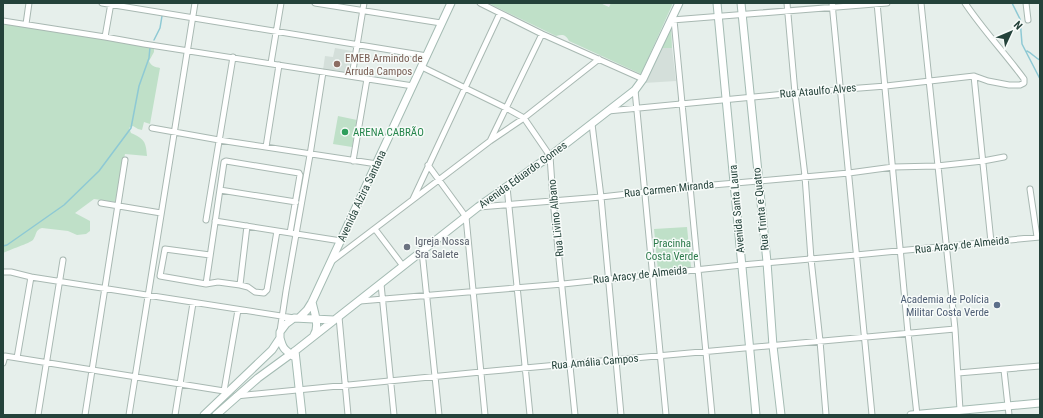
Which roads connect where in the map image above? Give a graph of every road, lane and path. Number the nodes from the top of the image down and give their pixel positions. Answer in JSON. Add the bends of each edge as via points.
{"nodes":[{"id":1,"x":29,"y":3,"type":"edge"},
{"id":2,"x":102,"y":3,"type":"edge"},
{"id":3,"x":195,"y":3,"type":"edge"},
{"id":4,"x":281,"y":3,"type":"edge"},
{"id":5,"x":315,"y":3,"type":"edge"},
{"id":6,"x":364,"y":3,"type":"edge"},
{"id":7,"x":451,"y":3,"type":"edge"},
{"id":8,"x":480,"y":3,"type":"edge"},
{"id":9,"x":679,"y":3,"type":"edge"},
{"id":10,"x":717,"y":3,"type":"edge"},
{"id":11,"x":741,"y":3,"type":"edge"},
{"id":12,"x":787,"y":3,"type":"edge"},
{"id":13,"x":877,"y":3,"type":"edge"},
{"id":14,"x":887,"y":3,"type":"edge"},
{"id":15,"x":921,"y":3,"type":"edge"},
{"id":16,"x":965,"y":3,"type":"edge"},
{"id":17,"x":1026,"y":3,"type":"edge"},
{"id":18,"x":110,"y":4,"type":"edge"},
{"id":19,"x":832,"y":5,"type":"edge"},
{"id":20,"x":362,"y":11,"type":"junction"},
{"id":21,"x":788,"y":11,"type":"junction"},
{"id":22,"x":500,"y":13,"type":"junction"},
{"id":23,"x":742,"y":14,"type":"junction"},
{"id":24,"x":718,"y":16,"type":"junction"},
{"id":25,"x":193,"y":18,"type":"junction"},
{"id":26,"x":673,"y":20,"type":"junction"},
{"id":27,"x":1028,"y":20,"type":"dead end"},
{"id":28,"x":3,"y":21,"type":"edge"},
{"id":29,"x":441,"y":23,"type":"junction"},
{"id":30,"x":26,"y":24,"type":"junction"},
{"id":31,"x":276,"y":31,"type":"junction"},
{"id":32,"x":542,"y":34,"type":"junction"},
{"id":33,"x":105,"y":37,"type":"junction"},
{"id":34,"x":357,"y":44,"type":"junction"},
{"id":35,"x":188,"y":50,"type":"junction"},
{"id":36,"x":427,"y":56,"type":"junction"},
{"id":37,"x":233,"y":57,"type":"junction"},
{"id":38,"x":599,"y":59,"type":"junction"},
{"id":39,"x":271,"y":64,"type":"junction"},
{"id":40,"x":279,"y":65,"type":"junction"},
{"id":41,"x":422,"y":68,"type":"junction"},
{"id":42,"x":323,"y":72,"type":"junction"},
{"id":43,"x":352,"y":76,"type":"junction"},
{"id":44,"x":974,"y":76,"type":"junction"},
{"id":45,"x":367,"y":79,"type":"junction"},
{"id":46,"x":643,"y":79,"type":"junction"},
{"id":47,"x":930,"y":81,"type":"junction"},
{"id":48,"x":413,"y":86,"type":"junction"},
{"id":49,"x":886,"y":86,"type":"junction"},
{"id":50,"x":464,"y":88,"type":"junction"},
{"id":51,"x":635,"y":90,"type":"junction"},
{"id":52,"x":841,"y":90,"type":"junction"},
{"id":53,"x":795,"y":93,"type":"junction"},
{"id":54,"x":750,"y":97,"type":"junction"},
{"id":55,"x":727,"y":100,"type":"junction"},
{"id":56,"x":682,"y":105,"type":"junction"},
{"id":57,"x":506,"y":108,"type":"junction"},
{"id":58,"x":636,"y":109,"type":"junction"},
{"id":59,"x":608,"y":112,"type":"junction"},
{"id":60,"x":524,"y":118,"type":"junction"},
{"id":61,"x":592,"y":124,"type":"junction"},
{"id":62,"x":152,"y":128,"type":"dead end"},
{"id":63,"x":174,"y":133,"type":"junction"},
{"id":64,"x":219,"y":140,"type":"junction"},
{"id":65,"x":490,"y":140,"type":"junction"},
{"id":66,"x":266,"y":147,"type":"junction"},
{"id":67,"x":310,"y":155,"type":"junction"},
{"id":68,"x":550,"y":156,"type":"junction"},
{"id":69,"x":1004,"y":157,"type":"dead end"},
{"id":70,"x":125,"y":160,"type":"dead end"},
{"id":71,"x":353,"y":161,"type":"junction"},
{"id":72,"x":983,"y":161,"type":"junction"},
{"id":73,"x":377,"y":164,"type":"junction"},
{"id":74,"x":428,"y":165,"type":"junction"},
{"id":75,"x":937,"y":166,"type":"junction"},
{"id":76,"x":893,"y":168,"type":"junction"},
{"id":77,"x":849,"y":173,"type":"junction"},
{"id":78,"x":805,"y":176,"type":"junction"},
{"id":79,"x":439,"y":180,"type":"junction"},
{"id":80,"x":758,"y":180,"type":"junction"},
{"id":81,"x":734,"y":182,"type":"junction"},
{"id":82,"x":507,"y":187,"type":"junction"},
{"id":83,"x":690,"y":187,"type":"junction"},
{"id":84,"x":1030,"y":189,"type":"dead end"},
{"id":85,"x":220,"y":190,"type":"junction"},
{"id":86,"x":644,"y":192,"type":"junction"},
{"id":87,"x":601,"y":197,"type":"junction"},
{"id":88,"x":412,"y":200,"type":"junction"},
{"id":89,"x":553,"y":200,"type":"junction"},
{"id":90,"x":296,"y":202,"type":"junction"},
{"id":91,"x":101,"y":203,"type":"dead end"},
{"id":92,"x":508,"y":204,"type":"junction"},
{"id":93,"x":117,"y":205,"type":"junction"},
{"id":94,"x":478,"y":207,"type":"junction"},
{"id":95,"x":161,"y":213,"type":"junction"},
{"id":96,"x":466,"y":217,"type":"junction"},
{"id":97,"x":206,"y":220,"type":"dead end"},
{"id":98,"x":215,"y":221,"type":"junction"},
{"id":99,"x":247,"y":226,"type":"junction"},
{"id":100,"x":375,"y":229,"type":"junction"},
{"id":101,"x":277,"y":231,"type":"junction"},
{"id":102,"x":290,"y":234,"type":"junction"},
{"id":103,"x":297,"y":235,"type":"junction"},
{"id":104,"x":1038,"y":237,"type":"edge"},
{"id":105,"x":341,"y":241,"type":"junction"},
{"id":106,"x":991,"y":242,"type":"junction"},
{"id":107,"x":946,"y":246,"type":"junction"},
{"id":108,"x":422,"y":251,"type":"junction"},
{"id":109,"x":901,"y":251,"type":"junction"},
{"id":110,"x":856,"y":255,"type":"junction"},
{"id":111,"x":210,"y":256,"type":"junction"},
{"id":112,"x":811,"y":259,"type":"junction"},
{"id":113,"x":63,"y":260,"type":"dead end"},
{"id":114,"x":332,"y":261,"type":"junction"},
{"id":115,"x":767,"y":262,"type":"junction"},
{"id":116,"x":742,"y":264,"type":"junction"},
{"id":117,"x":403,"y":266,"type":"junction"},
{"id":118,"x":698,"y":269,"type":"junction"},
{"id":119,"x":3,"y":272,"type":"edge"},
{"id":120,"x":653,"y":274,"type":"junction"},
{"id":121,"x":31,"y":277,"type":"junction"},
{"id":122,"x":608,"y":279,"type":"junction"},
{"id":123,"x":59,"y":282,"type":"junction"},
{"id":124,"x":206,"y":284,"type":"junction"},
{"id":125,"x":240,"y":284,"type":"junction"},
{"id":126,"x":381,"y":284,"type":"junction"},
{"id":127,"x":563,"y":284,"type":"junction"},
{"id":128,"x":518,"y":287,"type":"junction"},
{"id":129,"x":105,"y":289,"type":"junction"},
{"id":130,"x":473,"y":292,"type":"junction"},
{"id":131,"x":427,"y":294,"type":"junction"},
{"id":132,"x":149,"y":295,"type":"junction"},
{"id":133,"x":383,"y":299,"type":"junction"},
{"id":134,"x":359,"y":301,"type":"junction"},
{"id":135,"x":312,"y":302,"type":"junction"},
{"id":136,"x":193,"y":303,"type":"junction"},
{"id":137,"x":238,"y":310,"type":"junction"},
{"id":138,"x":282,"y":316,"type":"junction"},
{"id":139,"x":296,"y":318,"type":"junction"},
{"id":140,"x":336,"y":318,"type":"junction"},
{"id":141,"x":315,"y":319,"type":"junction"},
{"id":142,"x":955,"y":329,"type":"junction"},
{"id":143,"x":908,"y":333,"type":"junction"},
{"id":144,"x":280,"y":335,"type":"junction"},
{"id":145,"x":313,"y":337,"type":"junction"},
{"id":146,"x":864,"y":337,"type":"junction"},
{"id":147,"x":820,"y":341,"type":"junction"},
{"id":148,"x":773,"y":346,"type":"junction"},
{"id":149,"x":750,"y":348,"type":"junction"},
{"id":150,"x":705,"y":352,"type":"junction"},
{"id":151,"x":293,"y":353,"type":"junction"},
{"id":152,"x":660,"y":356,"type":"junction"},
{"id":153,"x":17,"y":358,"type":"junction"},
{"id":154,"x":615,"y":360,"type":"junction"},
{"id":155,"x":46,"y":362,"type":"junction"},
{"id":156,"x":3,"y":363,"type":"edge"},
{"id":157,"x":571,"y":364,"type":"junction"},
{"id":158,"x":1040,"y":366,"type":"edge"},
{"id":159,"x":525,"y":368,"type":"junction"},
{"id":160,"x":92,"y":370,"type":"junction"},
{"id":161,"x":1004,"y":370,"type":"junction"},
{"id":162,"x":481,"y":372,"type":"junction"},
{"id":163,"x":958,"y":373,"type":"junction"},
{"id":164,"x":136,"y":376,"type":"junction"},
{"id":165,"x":435,"y":378,"type":"junction"},
{"id":166,"x":390,"y":382,"type":"junction"},
{"id":167,"x":181,"y":383,"type":"junction"},
{"id":168,"x":345,"y":386,"type":"junction"},
{"id":169,"x":299,"y":391,"type":"junction"},
{"id":170,"x":226,"y":392,"type":"junction"},
{"id":171,"x":235,"y":396,"type":"junction"},
{"id":172,"x":1040,"y":402,"type":"edge"},
{"id":173,"x":1007,"y":406,"type":"junction"},
{"id":174,"x":960,"y":410,"type":"junction"},
{"id":175,"x":38,"y":415,"type":"edge"},
{"id":176,"x":85,"y":415,"type":"edge"},
{"id":177,"x":129,"y":415,"type":"edge"},
{"id":178,"x":175,"y":415,"type":"edge"},
{"id":179,"x":204,"y":415,"type":"edge"},
{"id":180,"x":216,"y":415,"type":"edge"},
{"id":181,"x":302,"y":415,"type":"edge"},
{"id":182,"x":348,"y":415,"type":"edge"},
{"id":183,"x":394,"y":415,"type":"edge"},
{"id":184,"x":439,"y":415,"type":"edge"},
{"id":185,"x":485,"y":415,"type":"edge"},
{"id":186,"x":530,"y":415,"type":"edge"},
{"id":187,"x":575,"y":415,"type":"edge"},
{"id":188,"x":621,"y":415,"type":"edge"},
{"id":189,"x":666,"y":415,"type":"edge"},
{"id":190,"x":712,"y":415,"type":"edge"},
{"id":191,"x":756,"y":415,"type":"edge"},
{"id":192,"x":781,"y":415,"type":"edge"},
{"id":193,"x":826,"y":415,"type":"edge"},
{"id":194,"x":872,"y":415,"type":"edge"},
{"id":195,"x":915,"y":415,"type":"edge"},
{"id":196,"x":1009,"y":415,"type":"edge"}],
"edges":[{"from":1,"to":30,"type":"street"},
{"from":2,"to":18,"type":"street"},
{"from":3,"to":25,"type":"street"},
{"from":4,"to":31,"type":"street"},
{"from":5,"to":20,"type":"street"},
{"from":6,"to":20,"type":"street"},
{"from":7,"to":29,"type":"main road","name":"Avenida Alzira Santana"},
{"from":8,"to":22,"type":"street"},
{"from":9,"to":26,"type":"main road","name":"Avenida Eduardo Gomes"},
{"from":10,"to":24,"type":"main road","name":"Avenida Santa Laura"},
{"from":11,"to":23,"type":"main road","name":"Rua Trinta e Quatro"},
{"from":12,"to":21,"type":"street"},
{"from":13,"to":14,"type":"street"},
{"from":13,"to":19,"type":"street"},
{"from":13,"to":49,"type":"street"},
{"from":15,"to":47,"type":"street"},
{"from":16,"to":44,"type":"street","name":"Rua Ataulfo Alves","via":[[1024,82],[1020,85],[1010,85]]},
{"from":17,"to":27,"type":"street"},
{"from":18,"to":25,"type":"street"},
{"from":18,"to":33,"type":"street"},
{"from":19,"to":21,"type":"street"},
{"from":19,"to":52,"type":"street"},
{"from":20,"to":29,"type":"street"},
{"from":20,"to":34,"type":"street"},
{"from":21,"to":23,"type":"street"},
{"from":21,"to":53,"type":"street"},
{"from":22,"to":32,"type":"street"},
{"from":22,"to":50,"type":"street"},
{"from":23,"to":24,"type":"street"},
{"from":23,"to":54,"type":"main road","name":"Rua Trinta e Quatro"},
{"from":24,"to":26,"type":"street"},
{"from":24,"to":55,"type":"main road","name":"Avenida Santa Laura"},
{"from":25,"to":31,"type":"street"},
{"from":25,"to":35,"type":"street"},
{"from":26,"to":46,"type":"main road","name":"Avenida Eduardo Gomes"},
{"from":26,"to":56,"type":"street"},
{"from":28,"to":30,"type":"street"},
{"from":29,"to":36,"type":"main road","name":"Avenida Alzira Santana"},
{"from":30,"to":33,"type":"street"},
{"from":31,"to":34,"type":"street"},
{"from":31,"to":39,"type":"street"},
{"from":32,"to":38,"type":"street"},
{"from":32,"to":57,"type":"street"},
{"from":33,"to":35,"type":"street"},
{"from":34,"to":36,"type":"street"},
{"from":34,"to":43,"type":"street"},
{"from":35,"to":37,"type":"street"},
{"from":35,"to":63,"type":"street"},
{"from":36,"to":41,"type":"main road","name":"Avenida Alzira Santana"},
{"from":37,"to":39,"type":"street"},
{"from":37,"to":64,"type":"street"},
{"from":38,"to":46,"type":"street"},
{"from":38,"to":60,"type":"street"},
{"from":39,"to":40,"type":"street"},
{"from":40,"to":42,"type":"street"},
{"from":40,"to":66,"type":"street"},
{"from":41,"to":48,"type":"main road","name":"Avenida Alzira Santana"},
{"from":41,"to":50,"type":"street"},
{"from":42,"to":43,"type":"street"},
{"from":42,"to":67,"type":"street"},
{"from":43,"to":45,"type":"street"},
{"from":44,"to":47,"type":"street","name":"Rua Ataulfo Alves"},
{"from":44,"to":72,"type":"street"},
{"from":45,"to":48,"type":"street"},
{"from":45,"to":71,"type":"street"},
{"from":46,"to":51,"type":"main road","name":"Avenida Eduardo Gomes"},
{"from":47,"to":49,"type":"street","name":"Rua Ataulfo Alves"},
{"from":47,"to":75,"type":"street"},
{"from":48,"to":73,"type":"main road","name":"Avenida Alzira Santana"},
{"from":49,"to":52,"type":"street","name":"Rua Ataulfo Alves"},
{"from":49,"to":76,"type":"street"},
{"from":50,"to":57,"type":"street"},
{"from":50,"to":74,"type":"street"},
{"from":51,"to":58,"type":"street"},
{"from":51,"to":59,"type":"main road","name":"Avenida Eduardo Gomes"},
{"from":52,"to":53,"type":"street","name":"Rua Ataulfo Alves"},
{"from":52,"to":77,"type":"street"},
{"from":53,"to":54,"type":"street","name":"Rua Ataulfo Alves"},
{"from":53,"to":78,"type":"street"},
{"from":54,"to":55,"type":"street","name":"Rua Ataulfo Alves"},
{"from":54,"to":80,"type":"main road","name":"Rua Trinta e Quatro"},
{"from":55,"to":56,"type":"street","name":"Rua Ataulfo Alves"},
{"from":55,"to":81,"type":"main road","name":"Avenida Santa Laura"},
{"from":56,"to":58,"type":"street","name":"Rua Ataulfo Alves"},
{"from":56,"to":83,"type":"street"},
{"from":57,"to":60,"type":"street"},
{"from":57,"to":65,"type":"street"},
{"from":58,"to":59,"type":"street","name":"Rua Ataulfo Alves"},
{"from":58,"to":86,"type":"street"},
{"from":59,"to":61,"type":"main road","name":"Avenida Eduardo Gomes"},
{"from":60,"to":65,"type":"street"},
{"from":60,"to":68,"type":"street"},
{"from":61,"to":68,"type":"main road","name":"Avenida Eduardo Gomes"},
{"from":61,"to":87,"type":"street"},
{"from":62,"to":63,"type":"street"},
{"from":63,"to":64,"type":"street"},
{"from":63,"to":95,"type":"street"},
{"from":64,"to":66,"type":"street"},
{"from":64,"to":97,"type":"street"},
{"from":65,"to":79,"type":"street"},
{"from":66,"to":67,"type":"street"},
{"from":67,"to":71,"type":"street"},
{"from":67,"to":103,"type":"street"},
{"from":68,"to":82,"type":"main road","name":"Avenida Eduardo Gomes"},
{"from":68,"to":89,"type":"street","name":"Rua Livino Albano"},
{"from":69,"to":72,"type":"street","name":"Rua Carmen Miranda"},
{"from":70,"to":93,"type":"street"},
{"from":71,"to":73,"type":"street"},
{"from":72,"to":75,"type":"street","name":"Rua Carmen Miranda"},
{"from":72,"to":106,"type":"street"},
{"from":73,"to":105,"type":"main road","name":"Avenida Alzira Santana"},
{"from":74,"to":79,"type":"street"},
{"from":74,"to":88,"type":"street"},
{"from":75,"to":76,"type":"street","name":"Rua Carmen Miranda"},
{"from":75,"to":107,"type":"street"},
{"from":76,"to":77,"type":"street","name":"Rua Carmen Miranda"},
{"from":76,"to":109,"type":"street"},
{"from":77,"to":78,"type":"street","name":"Rua Carmen Miranda"},
{"from":77,"to":110,"type":"street"},
{"from":78,"to":80,"type":"street","name":"Rua Carmen Miranda"},
{"from":78,"to":112,"type":"street"},
{"from":79,"to":88,"type":"street"},
{"from":79,"to":96,"type":"street"},
{"from":80,"to":81,"type":"street","name":"Rua Carmen Miranda"},
{"from":80,"to":115,"type":"main road","name":"Rua Trinta e Quatro"},
{"from":81,"to":83,"type":"street","name":"Rua Carmen Miranda"},
{"from":81,"to":116,"type":"main road","name":"Avenida Santa Laura"},
{"from":82,"to":92,"type":"street"},
{"from":82,"to":94,"type":"main road","name":"Avenida Eduardo Gomes"},
{"from":83,"to":86,"type":"street","name":"Rua Carmen Miranda"},
{"from":83,"to":118,"type":"street"},
{"from":84,"to":104,"type":"street"},
{"from":85,"to":90,"type":"street"},
{"from":85,"to":90,"type":"street","via":[[224,162],[236,161],[296,171],[300,175]]},
{"from":85,"to":98,"type":"street"},
{"from":86,"to":87,"type":"street","name":"Rua Carmen Miranda"},
{"from":86,"to":120,"type":"street"},
{"from":87,"to":89,"type":"street","name":"Rua Carmen Miranda"},
{"from":87,"to":122,"type":"street"},
{"from":88,"to":100,"type":"street"},
{"from":89,"to":92,"type":"street","name":"Rua Carmen Miranda"},
{"from":89,"to":127,"type":"street","name":"Rua Livino Albano"},
{"from":90,"to":102,"type":"street"},
{"from":91,"to":93,"type":"street"},
{"from":92,"to":94,"type":"street","name":"Rua Carmen Miranda"},
{"from":92,"to":128,"type":"street"},
{"from":93,"to":95,"type":"street"},
{"from":93,"to":129,"type":"street"},
{"from":94,"to":96,"type":"main road","name":"Avenida Eduardo Gomes"},
{"from":95,"to":132,"type":"street"},
{"from":96,"to":108,"type":"main road","name":"Avenida Eduardo Gomes"},
{"from":96,"to":130,"type":"street"},
{"from":98,"to":99,"type":"street"},
{"from":98,"to":111,"type":"street"},
{"from":99,"to":101,"type":"street"},
{"from":99,"to":125,"type":"street"},
{"from":100,"to":114,"type":"street"},
{"from":100,"to":117,"type":"street"},
{"from":101,"to":102,"type":"street"},
{"from":101,"to":125,"type":"street","via":[[266,292],[255,292]]},
{"from":102,"to":103,"type":"street"},
{"from":103,"to":105,"type":"street"},
{"from":103,"to":138,"type":"street"},
{"from":104,"to":106,"type":"street","name":"Rua Aracy de Almeida"},
{"from":105,"to":114,"type":"main road","name":"Avenida Alzira Santana"},
{"from":106,"to":107,"type":"street","name":"Rua Aracy de Almeida"},
{"from":107,"to":109,"type":"street","name":"Rua Aracy de Almeida"},
{"from":107,"to":142,"type":"street"},
{"from":108,"to":117,"type":"main road","name":"Avenida Eduardo Gomes"},
{"from":108,"to":131,"type":"street"},
{"from":109,"to":110,"type":"street","name":"Rua Aracy de Almeida"},
{"from":109,"to":143,"type":"street"},
{"from":110,"to":112,"type":"street","name":"Rua Aracy de Almeida"},
{"from":110,"to":146,"type":"street"},
{"from":111,"to":124,"type":"street"},
{"from":111,"to":124,"type":"street","via":[[165,249],[160,274],[161,277]]},
{"from":112,"to":115,"type":"street","name":"Rua Aracy de Almeida"},
{"from":112,"to":147,"type":"street"},
{"from":113,"to":123,"type":"street"},
{"from":114,"to":135,"type":"main road","name":"Avenida Alzira Santana"},
{"from":115,"to":116,"type":"street","name":"Rua Aracy de Almeida"},
{"from":115,"to":148,"type":"main road","name":"Rua Trinta e Quatro"},
{"from":116,"to":118,"type":"street","name":"Rua Aracy de Almeida"},
{"from":116,"to":149,"type":"main road","name":"Avenida Santa Laura"},
{"from":117,"to":126,"type":"main road","name":"Avenida Eduardo Gomes"},
{"from":118,"to":120,"type":"street","name":"Rua Aracy de Almeida"},
{"from":118,"to":150,"type":"street"},
{"from":119,"to":121,"type":"street"},
{"from":120,"to":122,"type":"street","name":"Rua Aracy de Almeida"},
{"from":120,"to":152,"type":"street"},
{"from":121,"to":123,"type":"street"},
{"from":121,"to":153,"type":"street"},
{"from":122,"to":127,"type":"street","name":"Rua Aracy de Almeida"},
{"from":122,"to":154,"type":"street"},
{"from":123,"to":129,"type":"street"},
{"from":123,"to":155,"type":"street"},
{"from":124,"to":125,"type":"street"},
{"from":126,"to":133,"type":"street"},
{"from":126,"to":134,"type":"main road","name":"Avenida Eduardo Gomes"},
{"from":127,"to":128,"type":"street","name":"Rua Aracy de Almeida"},
{"from":127,"to":157,"type":"street","name":"Rua Livino Albano"},
{"from":128,"to":130,"type":"street","name":"Rua Aracy de Almeida"},
{"from":128,"to":159,"type":"street"},
{"from":129,"to":132,"type":"street"},
{"from":129,"to":160,"type":"street"},
{"from":130,"to":131,"type":"street","name":"Rua Aracy de Almeida"},
{"from":130,"to":162,"type":"street"},
{"from":131,"to":133,"type":"street","name":"Rua Aracy de Almeida"},
{"from":131,"to":165,"type":"street"},
{"from":132,"to":136,"type":"street"},
{"from":132,"to":164,"type":"street"},
{"from":133,"to":134,"type":"street","name":"Rua Aracy de Almeida"},
{"from":133,"to":166,"type":"street"},
{"from":134,"to":140,"type":"main road","name":"Avenida Eduardo Gomes"},
{"from":135,"to":139,"type":"main road","name":"Avenida Alzira Santana","via":[[307,310]]},
{"from":135,"to":141,"type":"main road"},
{"from":136,"to":137,"type":"street"},
{"from":136,"to":167,"type":"street"},
{"from":137,"to":138,"type":"street"},
{"from":137,"to":170,"type":"street"},
{"from":138,"to":139,"type":"street"},
{"from":138,"to":144,"type":"street"},
{"from":139,"to":141,"type":"main road"},
{"from":139,"to":144,"type":"main road","via":[[286,324]]},
{"from":140,"to":141,"type":"main road"},
{"from":140,"to":145,"type":"main road","name":"Avenida Eduardo Gomes"},
{"from":140,"to":168,"type":"street"},
{"from":141,"to":145,"type":"main road","via":[[316,331]]},
{"from":142,"to":143,"type":"street","name":"Rua Amália Campos"},
{"from":142,"to":163,"type":"street"},
{"from":143,"to":146,"type":"street","name":"Rua Amália Campos"},
{"from":143,"to":195,"type":"street"},
{"from":144,"to":151,"type":"main road","via":[[282,347],[285,351]]},
{"from":144,"to":170,"type":"main road","via":[[272,350]]},
{"from":145,"to":151,"type":"main road"},
{"from":146,"to":147,"type":"street","name":"Rua Amália Campos"},
{"from":146,"to":194,"type":"street"},
{"from":147,"to":148,"type":"street","name":"Rua Amália Campos"},
{"from":147,"to":193,"type":"street"},
{"from":148,"to":149,"type":"street","name":"Rua Amália Campos"},
{"from":148,"to":192,"type":"main road","name":"Rua Trinta e Quatro"},
{"from":149,"to":150,"type":"street","name":"Rua Amália Campos"},
{"from":149,"to":191,"type":"main road","name":"Avenida Santa Laura"},
{"from":150,"to":152,"type":"street","name":"Rua Amália Campos"},
{"from":150,"to":190,"type":"street"},
{"from":151,"to":169,"type":"main road"},
{"from":151,"to":171,"type":"main road"},
{"from":152,"to":154,"type":"street","name":"Rua Amália Campos"},
{"from":152,"to":189,"type":"street"},
{"from":153,"to":155,"type":"street"},
{"from":153,"to":156,"type":"street","via":[[5,356]]},
{"from":154,"to":157,"type":"street","name":"Rua Amália Campos"},
{"from":154,"to":188,"type":"street"},
{"from":155,"to":160,"type":"street"},
{"from":155,"to":175,"type":"street"},
{"from":157,"to":159,"type":"street","name":"Rua Amália Campos"},
{"from":157,"to":187,"type":"street","name":"Rua Livino Albano"},
{"from":158,"to":161,"type":"street"},
{"from":159,"to":162,"type":"street","name":"Rua Amália Campos"},
{"from":159,"to":186,"type":"street"},
{"from":160,"to":164,"type":"street"},
{"from":160,"to":176,"type":"street"},
{"from":161,"to":163,"type":"street"},
{"from":161,"to":173,"type":"street"},
{"from":162,"to":165,"type":"street","name":"Rua Amália Campos"},
{"from":162,"to":185,"type":"street"},
{"from":163,"to":174,"type":"street"},
{"from":164,"to":167,"type":"street"},
{"from":164,"to":177,"type":"street"},
{"from":165,"to":166,"type":"street","name":"Rua Amália Campos"},
{"from":165,"to":184,"type":"street"},
{"from":166,"to":168,"type":"street","name":"Rua Amália Campos"},
{"from":166,"to":183,"type":"street"},
{"from":167,"to":170,"type":"street"},
{"from":167,"to":178,"type":"street"},
{"from":168,"to":169,"type":"street","name":"Rua Amália Campos"},
{"from":168,"to":182,"type":"street"},
{"from":169,"to":171,"type":"street","name":"Rua Amália Campos"},
{"from":169,"to":181,"type":"main road"},
{"from":170,"to":179,"type":"main road"},
{"from":171,"to":180,"type":"main road"},
{"from":172,"to":173,"type":"main road"},
{"from":173,"to":174,"type":"main road"},
{"from":173,"to":196,"type":"street"},
{"from":174,"to":195,"type":"main road"}]}
